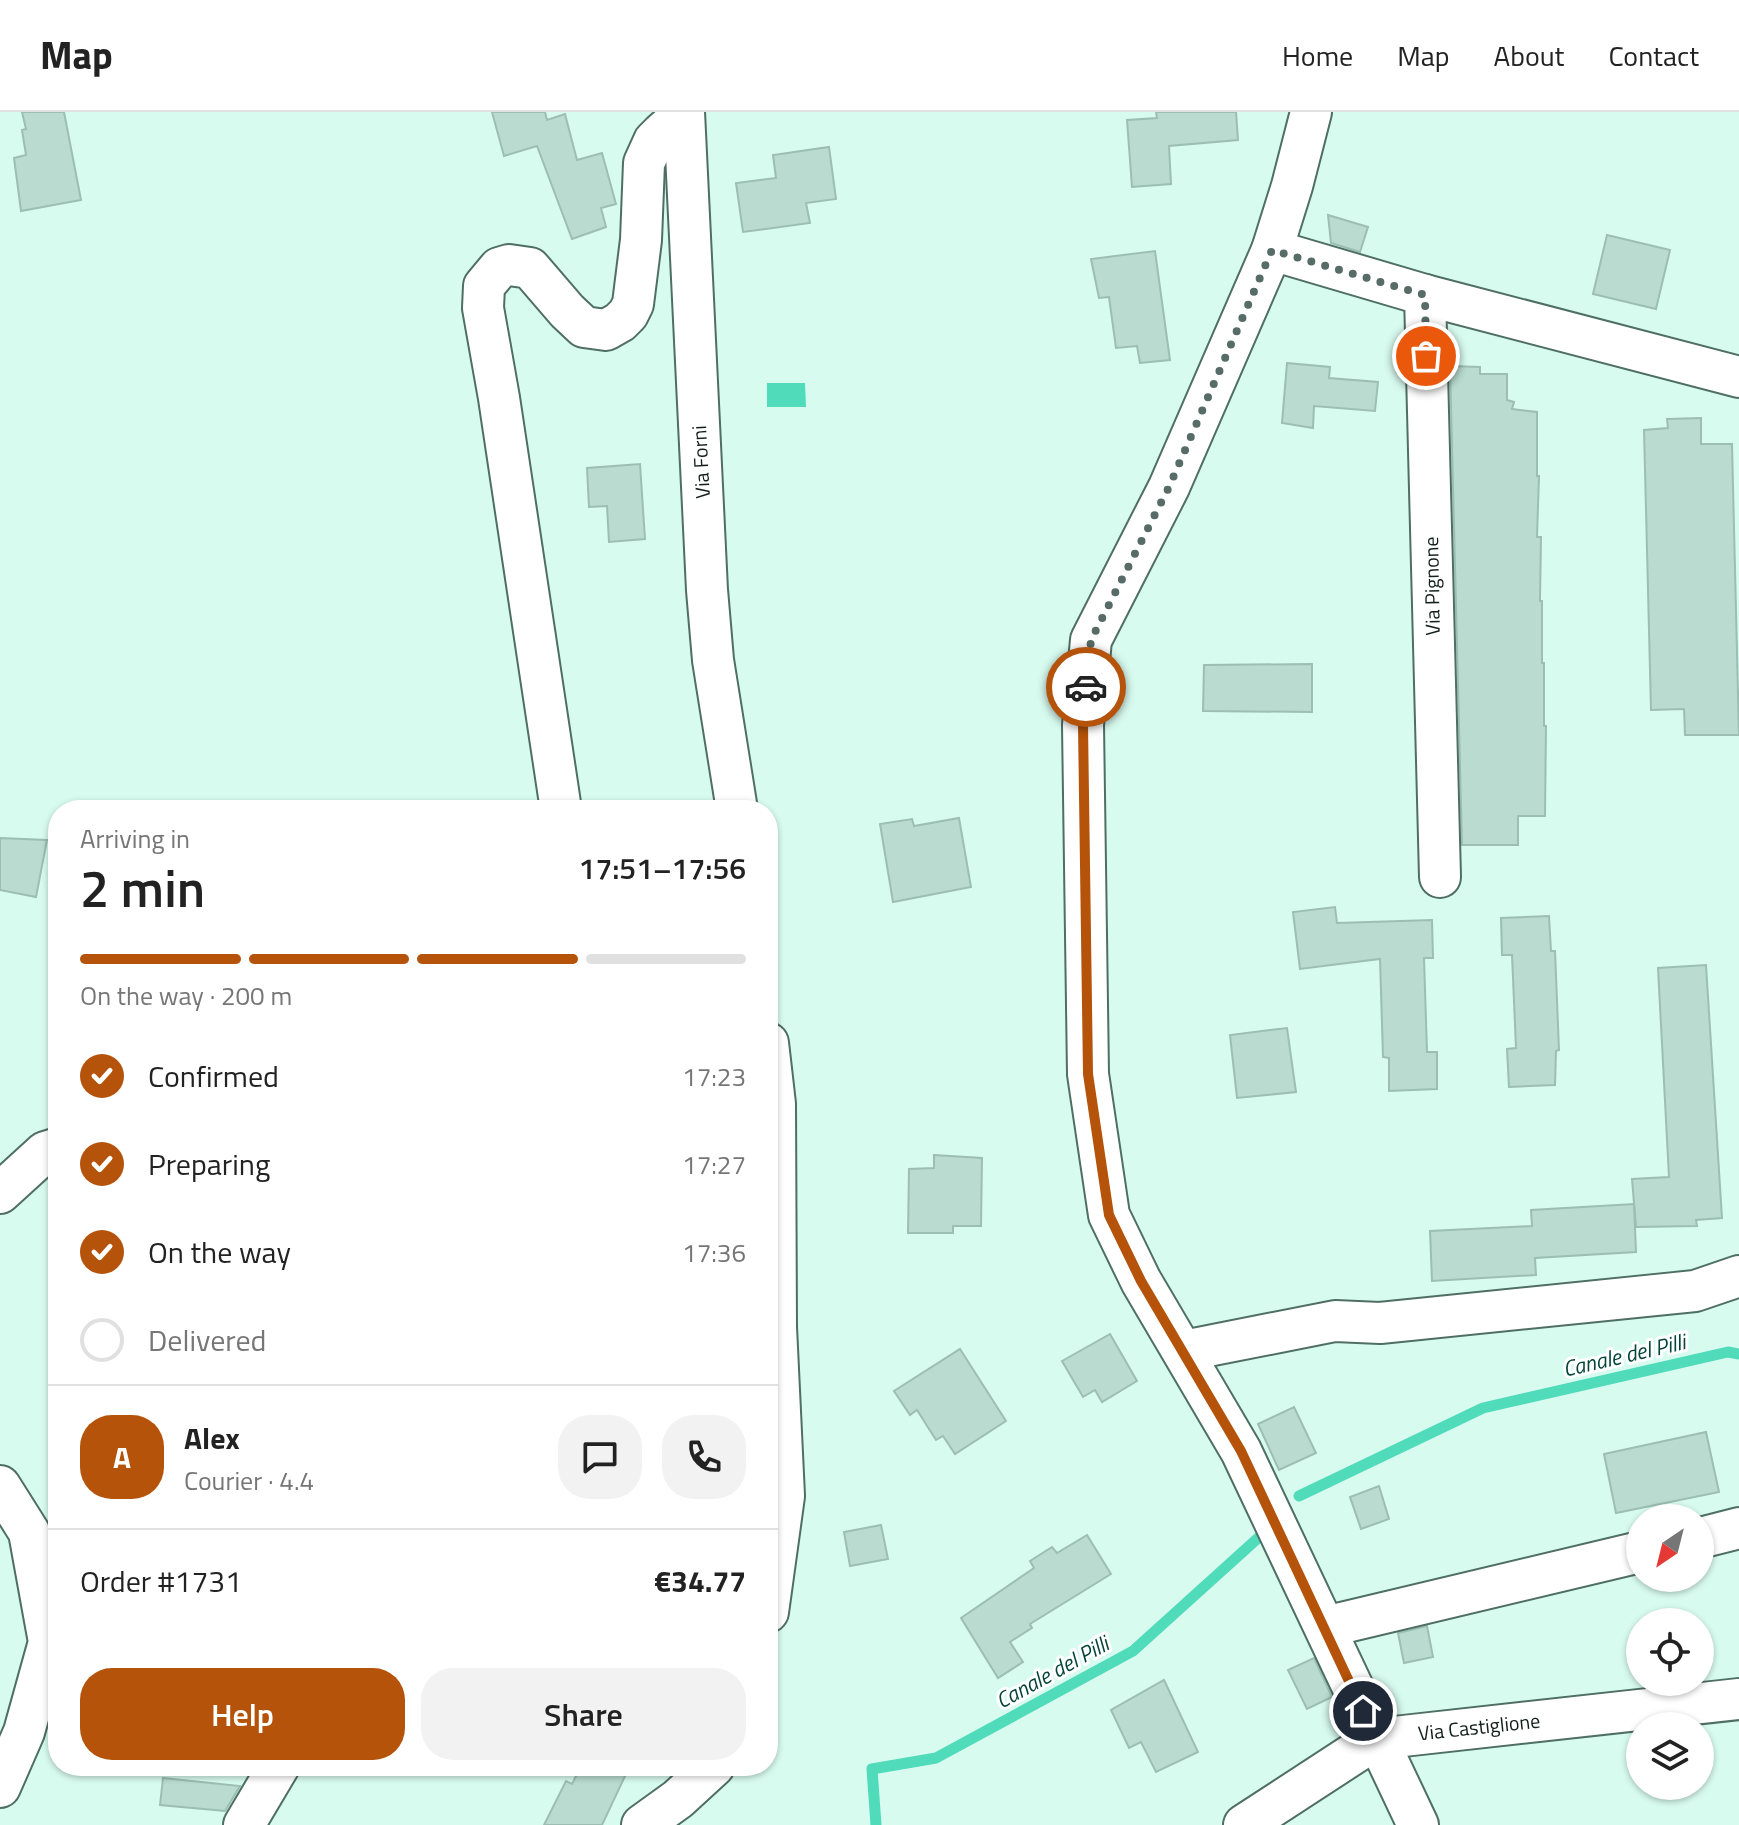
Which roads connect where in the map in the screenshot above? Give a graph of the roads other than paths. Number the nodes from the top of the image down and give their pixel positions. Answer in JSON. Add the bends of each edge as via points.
{"nodes":[{"id":1,"x":1311,"y":112,"type":"edge"},
{"id":2,"x":684,"y":118,"type":"edge"},
{"id":3,"x":1272,"y":250,"type":"junction"},
{"id":4,"x":1425,"y":295,"type":"junction"},
{"id":5,"x":1739,"y":377,"type":"edge"},
{"id":6,"x":559,"y":800,"type":"edge"},
{"id":7,"x":735,"y":800,"type":"edge"},
{"id":8,"x":1440,"y":877,"type":"dead end"},
{"id":9,"x":48,"y":1151,"type":"edge"},
{"id":10,"x":0,"y":1193,"type":"edge"},
{"id":11,"x":1739,"y":1276,"type":"edge"},
{"id":12,"x":1183,"y":1351,"type":"junction"},
{"id":13,"x":778,"y":1369,"type":"edge"},
{"id":14,"x":0,"y":1486,"type":"edge"},
{"id":15,"x":1739,"y":1528,"type":"edge"},
{"id":16,"x":778,"y":1530,"type":"edge"},
{"id":17,"x":1714,"y":1534,"type":"edge"},
{"id":18,"x":1626,"y":1555,"type":"edge"},
{"id":19,"x":1325,"y":1627,"type":"junction"},
{"id":20,"x":48,"y":1636,"type":"edge"},
{"id":21,"x":48,"y":1646,"type":"edge"},
{"id":22,"x":1739,"y":1699,"type":"edge"},
{"id":23,"x":1376,"y":1739,"type":"junction"},
{"id":24,"x":273,"y":1776,"type":"edge"},
{"id":25,"x":703,"y":1776,"type":"edge"},
{"id":26,"x":0,"y":1787,"type":"edge"},
{"id":27,"x":244,"y":1825,"type":"edge"},
{"id":28,"x":642,"y":1825,"type":"edge"},
{"id":29,"x":1244,"y":1825,"type":"edge"},
{"id":30,"x":1418,"y":1825,"type":"edge"}],
"edges":[{"from":1,"to":3,"type":"street"},
{"from":2,"to":6,"type":"street","via":[[654,141],[644,163],[633,304],[620,322],[606,330],[584,327],[530,268],[499,268],[484,286],[483,308]]},
{"from":2,"to":7,"type":"street","name":"Via Forni","via":[[707,590]]},
{"from":3,"to":4,"type":"street"},
{"from":3,"to":12,"type":"street","via":[[1169,487],[1091,640],[1083,725],[1088,1074],[1109,1215]]},
{"from":4,"to":5,"type":"street"},
{"from":4,"to":8,"type":"street","name":"Via Pignone"},
{"from":9,"to":10,"type":"street"},
{"from":11,"to":12,"type":"street","via":[[1695,1291],[1380,1323],[1335,1321]]},
{"from":12,"to":19,"type":"street","via":[[1241,1451]]},
{"from":13,"to":16,"type":"street","via":[[784,1496]]},
{"from":14,"to":20,"type":"street","via":[[29,1532]]},
{"from":15,"to":17,"type":"street"},
{"from":18,"to":19,"type":"street"},
{"from":19,"to":23,"type":"street"},
{"from":21,"to":26,"type":"street","via":[[24,1732]]},
{"from":22,"to":23,"type":"street","name":"Via Castiglione"},
{"from":23,"to":29,"type":"street","name":"Via Castiglione"},
{"from":23,"to":30,"type":"street"},
{"from":24,"to":27,"type":"street"},
{"from":25,"to":28,"type":"street"}]}
